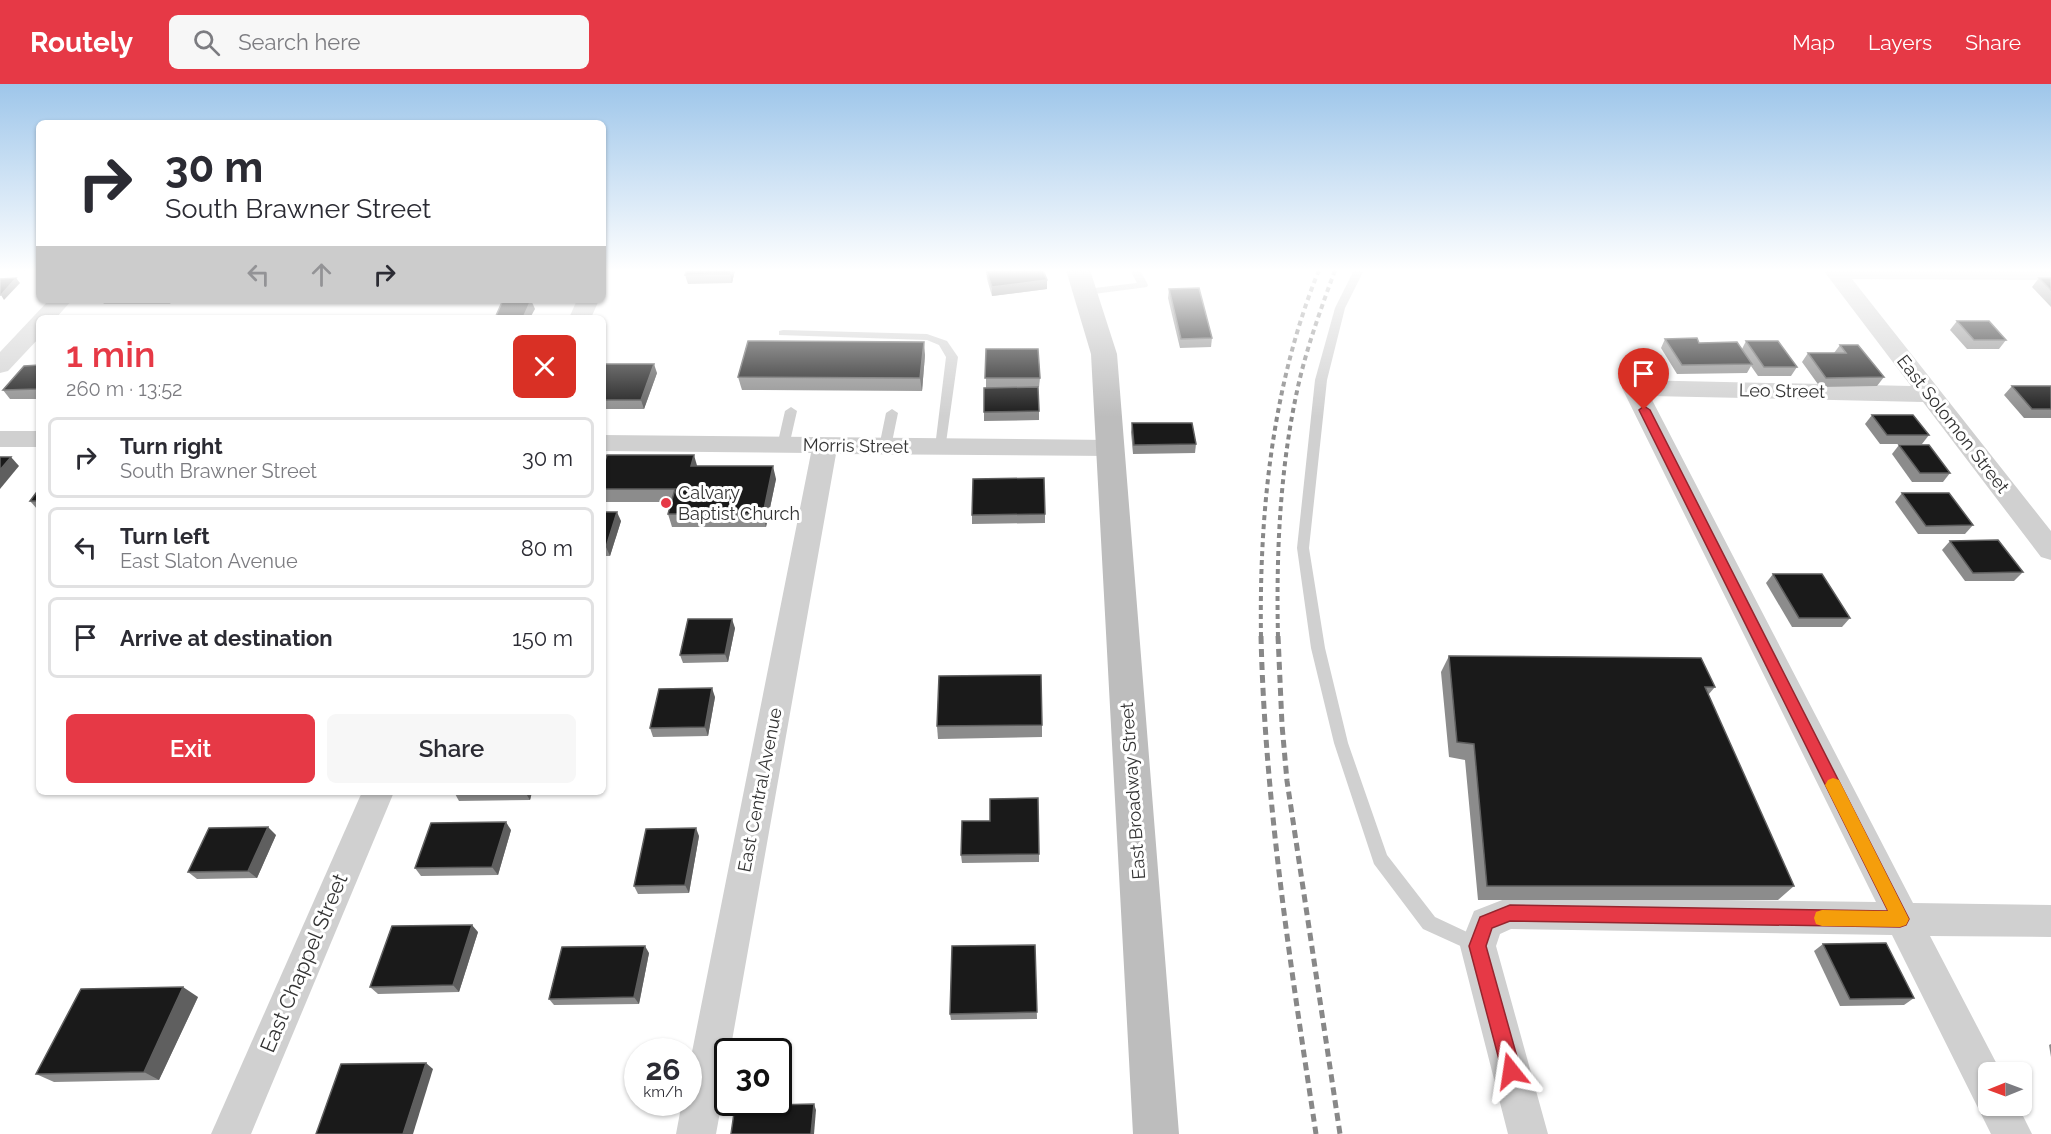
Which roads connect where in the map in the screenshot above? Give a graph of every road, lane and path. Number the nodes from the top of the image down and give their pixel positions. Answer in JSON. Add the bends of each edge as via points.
{"nodes":[{"id":1,"x":1093,"y":319,"type":"edge"},
{"id":2,"x":1337,"y":319,"type":"edge"},
{"id":3,"x":1872,"y":319,"type":"edge"},
{"id":4,"x":36,"y":327,"type":"edge"},
{"id":5,"x":783,"y":333,"type":"dead end"},
{"id":6,"x":0,"y":366,"type":"edge"},
{"id":7,"x":1929,"y":394,"type":"junction"},
{"id":8,"x":791,"y":411,"type":"dead end"},
{"id":9,"x":892,"y":413,"type":"dead end"},
{"id":10,"x":0,"y":439,"type":"edge"},
{"id":11,"x":36,"y":439,"type":"edge"},
{"id":12,"x":606,"y":443,"type":"edge"},
{"id":13,"x":783,"y":446,"type":"junction"},
{"id":14,"x":825,"y":446,"type":"junction"},
{"id":15,"x":885,"y":447,"type":"junction"},
{"id":16,"x":941,"y":447,"type":"junction"},
{"id":17,"x":1110,"y":448,"type":"junction"},
{"id":18,"x":2051,"y":550,"type":"edge"},
{"id":19,"x":377,"y":795,"type":"edge"},
{"id":20,"x":1900,"y":919,"type":"junction"},
{"id":21,"x":2051,"y":921,"type":"edge"},
{"id":22,"x":1482,"y":934,"type":"junction"},
{"id":23,"x":1978,"y":1069,"type":"edge"},
{"id":24,"x":2002,"y":1116,"type":"edge"},
{"id":25,"x":231,"y":1134,"type":"edge"},
{"id":26,"x":696,"y":1134,"type":"edge"},
{"id":27,"x":1156,"y":1134,"type":"edge"},
{"id":28,"x":1528,"y":1134,"type":"edge"},
{"id":29,"x":2012,"y":1134,"type":"edge"}],
"edges":[{"from":1,"to":17,"type":"main road","name":"East Broadway Street","via":[[1104,354]]},
{"from":2,"to":22,"type":"lane","via":[[1321,380],[1303,548],[1318,648],[1341,743],[1380,859],[1429,923]]},
{"from":3,"to":7,"type":"street","name":"East Solomon Street"},
{"from":4,"to":6,"type":"street"},
{"from":5,"to":16,"type":"lane","via":[[927,337],[943,342],[952,357]]},
{"from":7,"to":18,"type":"street","name":"East Solomon Street"},
{"from":7,"to":20,"type":"street","name":"Leo Street","via":[[1634,388]]},
{"from":8,"to":13,"type":"lane"},
{"from":9,"to":15,"type":"lane"},
{"from":10,"to":11,"type":"street"},
{"from":12,"to":13,"type":"street","name":"Morris Street"},
{"from":13,"to":14,"type":"street","name":"Morris Street"},
{"from":14,"to":15,"type":"street","name":"Morris Street"},
{"from":14,"to":26,"type":"street","name":"East Central Avenue"},
{"from":15,"to":16,"type":"street","name":"Morris Street"},
{"from":16,"to":17,"type":"street","name":"Morris Street"},
{"from":17,"to":27,"type":"main road","name":"East Broadway Street"},
{"from":19,"to":25,"type":"street","name":"East Chappel Street"},
{"from":20,"to":21,"type":"street"},
{"from":20,"to":22,"type":"street","via":[[1510,913]]},
{"from":20,"to":23,"type":"street"},
{"from":22,"to":28,"type":"street"},
{"from":24,"to":29,"type":"street"}]}
